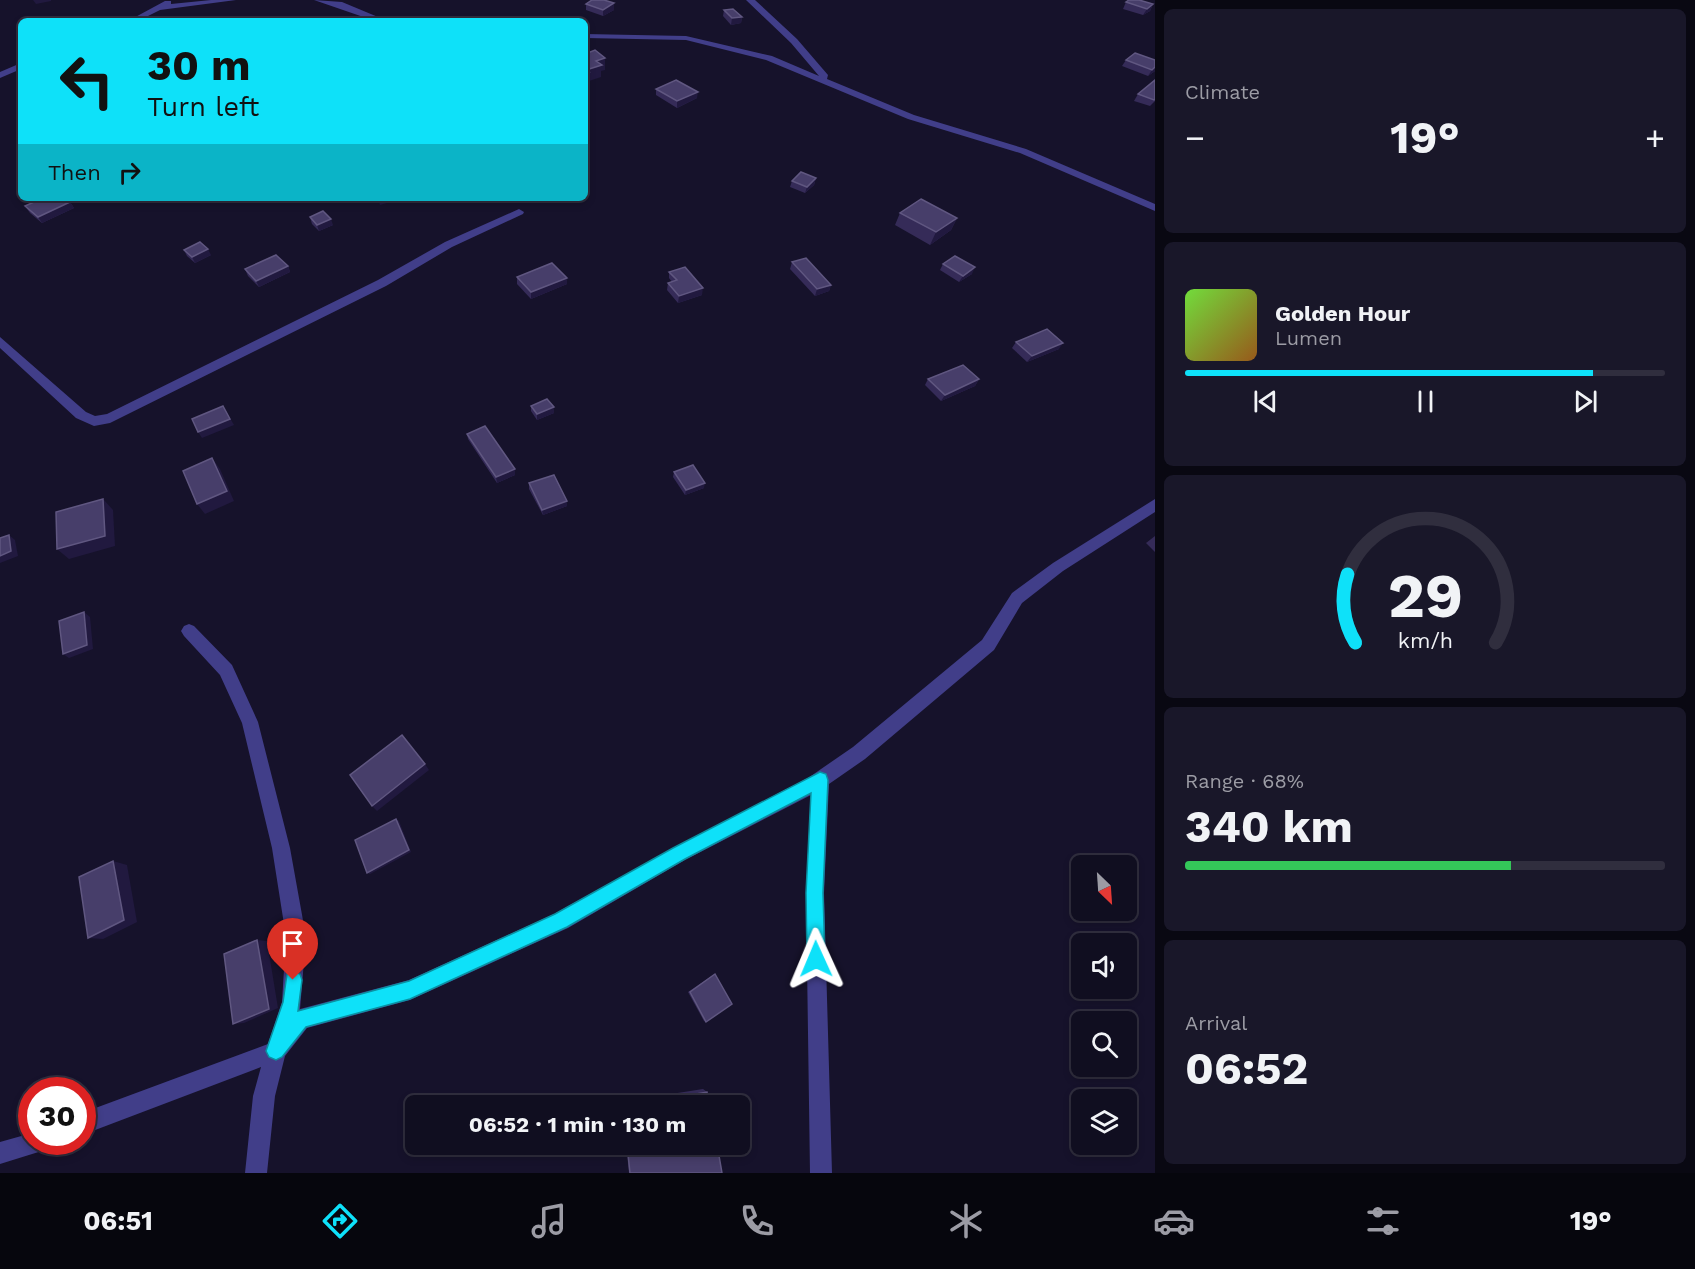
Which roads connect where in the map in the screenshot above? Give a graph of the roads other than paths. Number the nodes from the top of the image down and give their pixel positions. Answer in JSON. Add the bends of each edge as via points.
{"nodes":[{"id":1,"x":174,"y":0,"type":"edge"},
{"id":2,"x":232,"y":0,"type":"edge"},
{"id":3,"x":318,"y":0,"type":"edge"},
{"id":4,"x":750,"y":0,"type":"edge"},
{"id":5,"x":159,"y":8,"type":"junction"},
{"id":6,"x":138,"y":18,"type":"edge"},
{"id":7,"x":374,"y":18,"type":"edge"},
{"id":8,"x":588,"y":36,"type":"edge"},
{"id":9,"x":18,"y":67,"type":"edge"},
{"id":10,"x":0,"y":75,"type":"edge"},
{"id":11,"x":828,"y":81,"type":"junction"},
{"id":12,"x":1155,"y":208,"type":"edge"},
{"id":13,"x":519,"y":212,"type":"dead end"},
{"id":14,"x":0,"y":341,"type":"edge"},
{"id":15,"x":1155,"y":505,"type":"edge"},
{"id":16,"x":189,"y":631,"type":"dead end"},
{"id":17,"x":820,"y":780,"type":"junction"},
{"id":18,"x":276,"y":1051,"type":"junction"},
{"id":19,"x":96,"y":1119,"type":"edge"},
{"id":20,"x":18,"y":1148,"type":"edge"},
{"id":21,"x":0,"y":1154,"type":"edge"},
{"id":22,"x":256,"y":1173,"type":"edge"},
{"id":23,"x":821,"y":1173,"type":"edge"}],
"edges":[{"from":1,"to":5,"type":"street"},
{"from":2,"to":5,"type":"street"},
{"from":3,"to":7,"type":"street"},
{"from":4,"to":11,"type":"street","via":[[788,34]]},
{"from":5,"to":6,"type":"street"},
{"from":8,"to":11,"type":"street","via":[[686,38],[769,58]]},
{"from":9,"to":10,"type":"street"},
{"from":11,"to":12,"type":"street","via":[[911,117],[1023,151]]},
{"from":13,"to":14,"type":"street","via":[[458,237],[382,283],[110,418],[94,421],[81,415]]},
{"from":15,"to":17,"type":"street","via":[[1017,598],[988,645],[859,753]]},
{"from":16,"to":18,"type":"street","via":[[226,670],[250,722],[281,848],[296,937],[292,1002]]},
{"from":17,"to":18,"type":"street","via":[[561,921],[410,990],[301,1019]]},
{"from":17,"to":23,"type":"street","via":[[815,893]]},
{"from":18,"to":19,"type":"street"},
{"from":18,"to":22,"type":"street","via":[[264,1096]]},
{"from":20,"to":21,"type":"street"}]}
